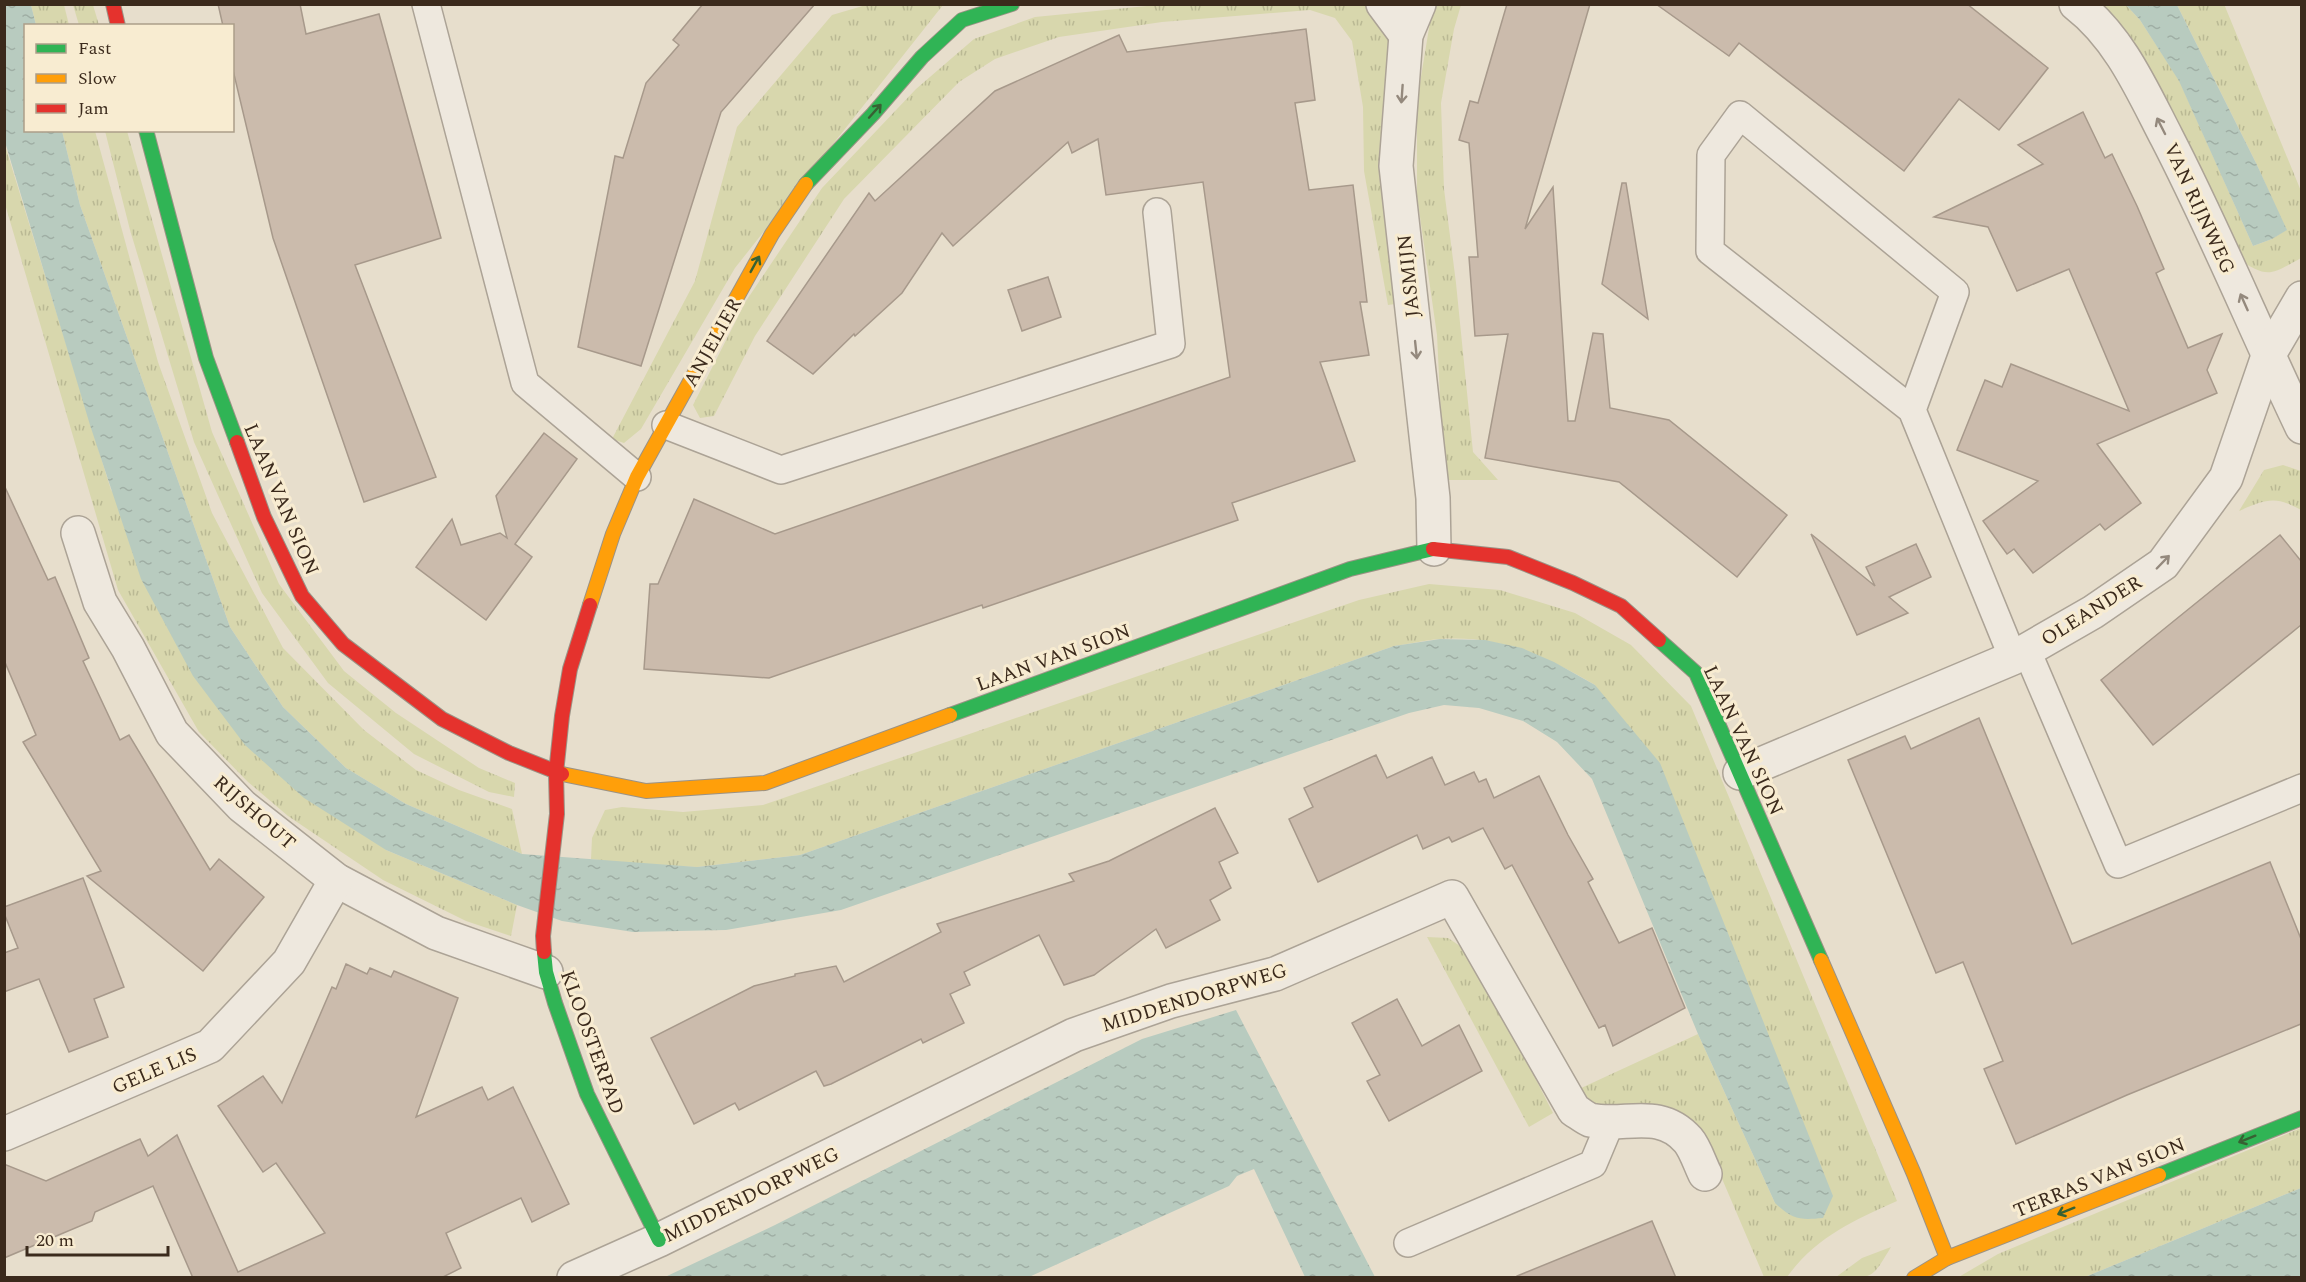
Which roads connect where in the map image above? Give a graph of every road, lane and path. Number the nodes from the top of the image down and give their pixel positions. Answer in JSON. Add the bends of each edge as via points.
{"nodes":[{"id":1,"x":113,"y":4,"type":"edge"},
{"id":2,"x":426,"y":4,"type":"edge"},
{"id":3,"x":1012,"y":4,"type":"edge"},
{"id":4,"x":1383,"y":4,"type":"edge"},
{"id":5,"x":1419,"y":4,"type":"edge"},
{"id":6,"x":2076,"y":4,"type":"edge"},
{"id":7,"x":963,"y":12,"type":"edge"},
{"id":8,"x":118,"y":24,"type":"edge"},
{"id":9,"x":1406,"y":35,"type":"junction"},
{"id":10,"x":147,"y":132,"type":"edge"},
{"id":11,"x":1157,"y":212,"type":"dead end"},
{"id":12,"x":2301,"y":298,"type":"edge"},
{"id":13,"x":2268,"y":356,"type":"junction"},
{"id":14,"x":1912,"y":411,"type":"junction"},
{"id":15,"x":666,"y":425,"type":"junction"},
{"id":16,"x":2301,"y":428,"type":"edge"},
{"id":17,"x":637,"y":477,"type":"junction"},
{"id":18,"x":78,"y":533,"type":"dead end"},
{"id":19,"x":1434,"y":549,"type":"junction"},
{"id":20,"x":2020,"y":654,"type":"junction"},
{"id":21,"x":556,"y":773,"type":"junction"},
{"id":22,"x":1740,"y":773,"type":"junction"},
{"id":23,"x":2301,"y":788,"type":"edge"},
{"id":24,"x":336,"y":880,"type":"junction"},
{"id":25,"x":546,"y":972,"type":"junction"},
{"id":26,"x":2301,"y":1118,"type":"edge"},
{"id":27,"x":1611,"y":1121,"type":"junction"},
{"id":28,"x":4,"y":1134,"type":"edge"},
{"id":29,"x":1704,"y":1174,"type":"dead end"},
{"id":30,"x":659,"y":1240,"type":"junction"},
{"id":31,"x":1408,"y":1243,"type":"dead end"},
{"id":32,"x":1947,"y":1258,"type":"junction"},
{"id":33,"x":574,"y":1278,"type":"edge"},
{"id":34,"x":1914,"y":1278,"type":"edge"}],
"edges":[{"from":1,"to":8,"type":"street"},
{"from":2,"to":17,"type":"lane","via":[[525,383]]},
{"from":3,"to":7,"type":"street","name":"ANJELIER"},
{"from":4,"to":9,"type":"street"},
{"from":5,"to":9,"type":"street","name":"JASMIJN"},
{"from":13,"to":6,"type":"street","name":"VAN RIJNWEG","one_way":true,"via":[[2199,200],[2130,66],[2094,19]]},
{"from":15,"to":7,"type":"street","name":"ANJELIER","one_way":true,"via":[[772,234],[808,181]]},
{"from":9,"to":19,"type":"street","name":"JASMIJN","one_way":true,"via":[[1396,165],[1433,498]]},
{"from":10,"to":21,"type":"street","name":"LAAN VAN SION","via":[[206,358],[264,517],[302,597],[343,644],[442,719]]},
{"from":11,"to":15,"type":"lane","via":[[1171,344],[781,470]]},
{"from":12,"to":13,"type":"street","name":"OLEANDER"},
{"from":13,"to":16,"type":"street","name":"VAN RIJNWEG"},
{"from":20,"to":13,"type":"street","name":"OLEANDER","one_way":true,"via":[[2093,612],[2163,564],[2226,478]]},
{"from":14,"to":14,"type":"lane","via":[[1710,251],[1711,155],[1740,115],[1956,292]]},
{"from":14,"to":20,"type":"lane"},
{"from":15,"to":17,"type":"street","name":"ANJELIER"},
{"from":17,"to":21,"type":"street","name":"ANJELIER","via":[[613,534],[570,669]]},
{"from":18,"to":24,"type":"street","name":"RIJSHOUT","via":[[100,602],[172,733],[242,806]]},
{"from":19,"to":21,"type":"street","name":"LAAN VAN SION","via":[[1350,569],[765,783],[646,791]]},
{"from":19,"to":22,"type":"street","name":"LAAN VAN SION","via":[[1508,557],[1621,606],[1696,673]]},
{"from":20,"to":22,"type":"street","name":"OLEANDER"},
{"from":20,"to":23,"type":"lane","via":[[2118,864]]},
{"from":21,"to":25,"type":"street","name":"KLOOSTERPAD","via":[[556,826],[543,936]]},
{"from":22,"to":32,"type":"street","name":"LAAN VAN SION"},
{"from":24,"to":25,"type":"street","name":"RIJSHOUT","via":[[436,933]]},
{"from":24,"to":28,"type":"street","name":"GELE LIS","via":[[289,962],[210,1046]]},
{"from":25,"to":30,"type":"street","name":"KLOOSTERPAD","via":[[587,1094]]},
{"from":26,"to":32,"type":"street","name":"TERRAS VAN SION","one_way":true},
{"from":27,"to":29,"type":"street","name":"MIDDENDORPWEG","via":[[1646,1119],[1669,1126],[1688,1140]]},
{"from":27,"to":30,"type":"street","name":"MIDDENDORPWEG","via":[[1589,1119],[1574,1110],[1452,897],[1275,974],[1171,1001],[1074,1035]]},
{"from":27,"to":31,"type":"lane","via":[[1593,1164]]},
{"from":30,"to":33,"type":"street","name":"MIDDENDORPWEG"},
{"from":32,"to":34,"type":"street","name":"TERRAS VAN SION"}]}
